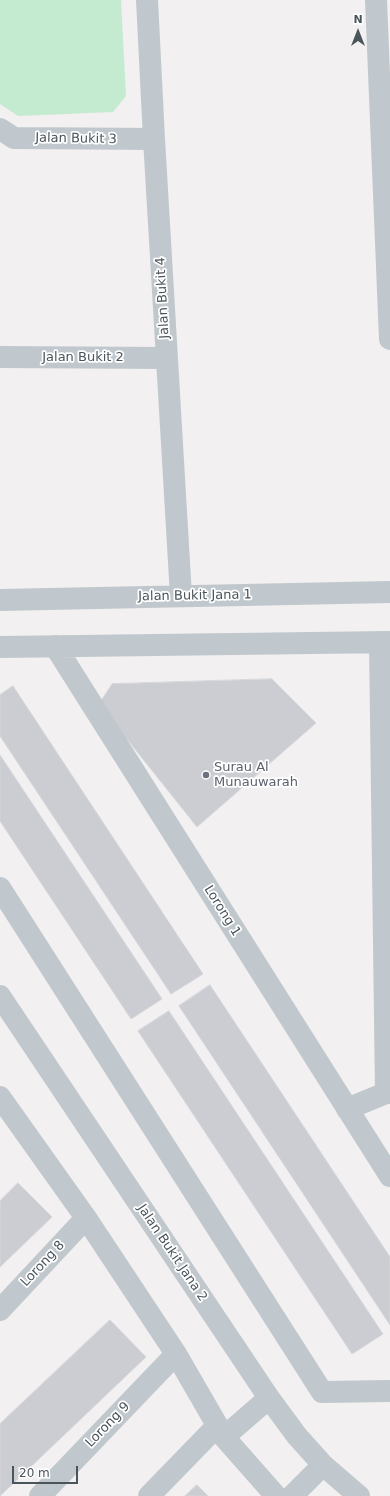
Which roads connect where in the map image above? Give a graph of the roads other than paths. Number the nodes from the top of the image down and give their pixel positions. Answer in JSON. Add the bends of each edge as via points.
{"nodes":[{"id":1,"x":147,"y":0,"type":"edge"},
{"id":2,"x":376,"y":0,"type":"edge"},
{"id":3,"x":0,"y":129,"type":"edge"},
{"id":4,"x":154,"y":139,"type":"junction"},
{"id":5,"x":390,"y":339,"type":"edge"},
{"id":6,"x":0,"y":357,"type":"edge"},
{"id":7,"x":166,"y":358,"type":"junction"},
{"id":8,"x":390,"y":592,"type":"edge"},
{"id":9,"x":181,"y":596,"type":"junction"},
{"id":10,"x":0,"y":600,"type":"edge"},
{"id":11,"x":385,"y":642,"type":"edge"},
{"id":12,"x":55,"y":646,"type":"junction"},
{"id":13,"x":0,"y":647,"type":"edge"},
{"id":14,"x":0,"y":888,"type":"edge"},
{"id":15,"x":0,"y":996,"type":"edge"},
{"id":16,"x":388,"y":1093,"type":"edge"},
{"id":17,"x":0,"y":1097,"type":"edge"},
{"id":18,"x":347,"y":1109,"type":"junction"},
{"id":19,"x":390,"y":1176,"type":"edge"},
{"id":20,"x":86,"y":1218,"type":"junction"},
{"id":21,"x":0,"y":1310,"type":"edge"},
{"id":22,"x":176,"y":1354,"type":"junction"},
{"id":23,"x":390,"y":1391,"type":"edge"},
{"id":24,"x":269,"y":1398,"type":"junction"},
{"id":25,"x":220,"y":1432,"type":"junction"},
{"id":26,"x":323,"y":1465,"type":"junction"},
{"id":27,"x":40,"y":1496,"type":"edge"},
{"id":28,"x":149,"y":1496,"type":"edge"},
{"id":29,"x":276,"y":1496,"type":"edge"},
{"id":30,"x":292,"y":1496,"type":"edge"},
{"id":31,"x":359,"y":1496,"type":"edge"}],
"edges":[{"from":1,"to":4,"type":"street","name":"Jalan Bukit 4"},
{"from":2,"to":5,"type":"street"},
{"from":3,"to":4,"type":"street","name":"Jalan Bukit 3","via":[[14,138]]},
{"from":4,"to":7,"type":"street","name":"Jalan Bukit 4"},
{"from":6,"to":7,"type":"street","name":"Jalan Bukit 2"},
{"from":7,"to":9,"type":"street","name":"Jalan Bukit 4"},
{"from":8,"to":9,"type":"street","name":"Jalan Bukit Jana 1"},
{"from":9,"to":10,"type":"street","name":"Jalan Bukit Jana 1"},
{"from":11,"to":12,"type":"street"},
{"from":11,"to":16,"type":"street"},
{"from":12,"to":13,"type":"street"},
{"from":12,"to":18,"type":"street","name":"Lorong 1"},
{"from":14,"to":23,"type":"street","via":[[322,1392]]},
{"from":15,"to":24,"type":"street","name":"Jalan Bukit Jana 2"},
{"from":16,"to":18,"type":"street"},
{"from":17,"to":20,"type":"street"},
{"from":18,"to":19,"type":"street","name":"Lorong 1"},
{"from":20,"to":21,"type":"street","name":"Lorong 8"},
{"from":20,"to":22,"type":"street"},
{"from":22,"to":25,"type":"street"},
{"from":22,"to":27,"type":"street","name":"Lorong 9"},
{"from":24,"to":25,"type":"street"},
{"from":24,"to":26,"type":"street","name":"Jalan Bukit Jana 2","via":[[297,1436]]},
{"from":25,"to":28,"type":"street"},
{"from":25,"to":29,"type":"street"},
{"from":26,"to":30,"type":"street"},
{"from":26,"to":31,"type":"street","name":"Jalan Bukit Jana 2"}]}
